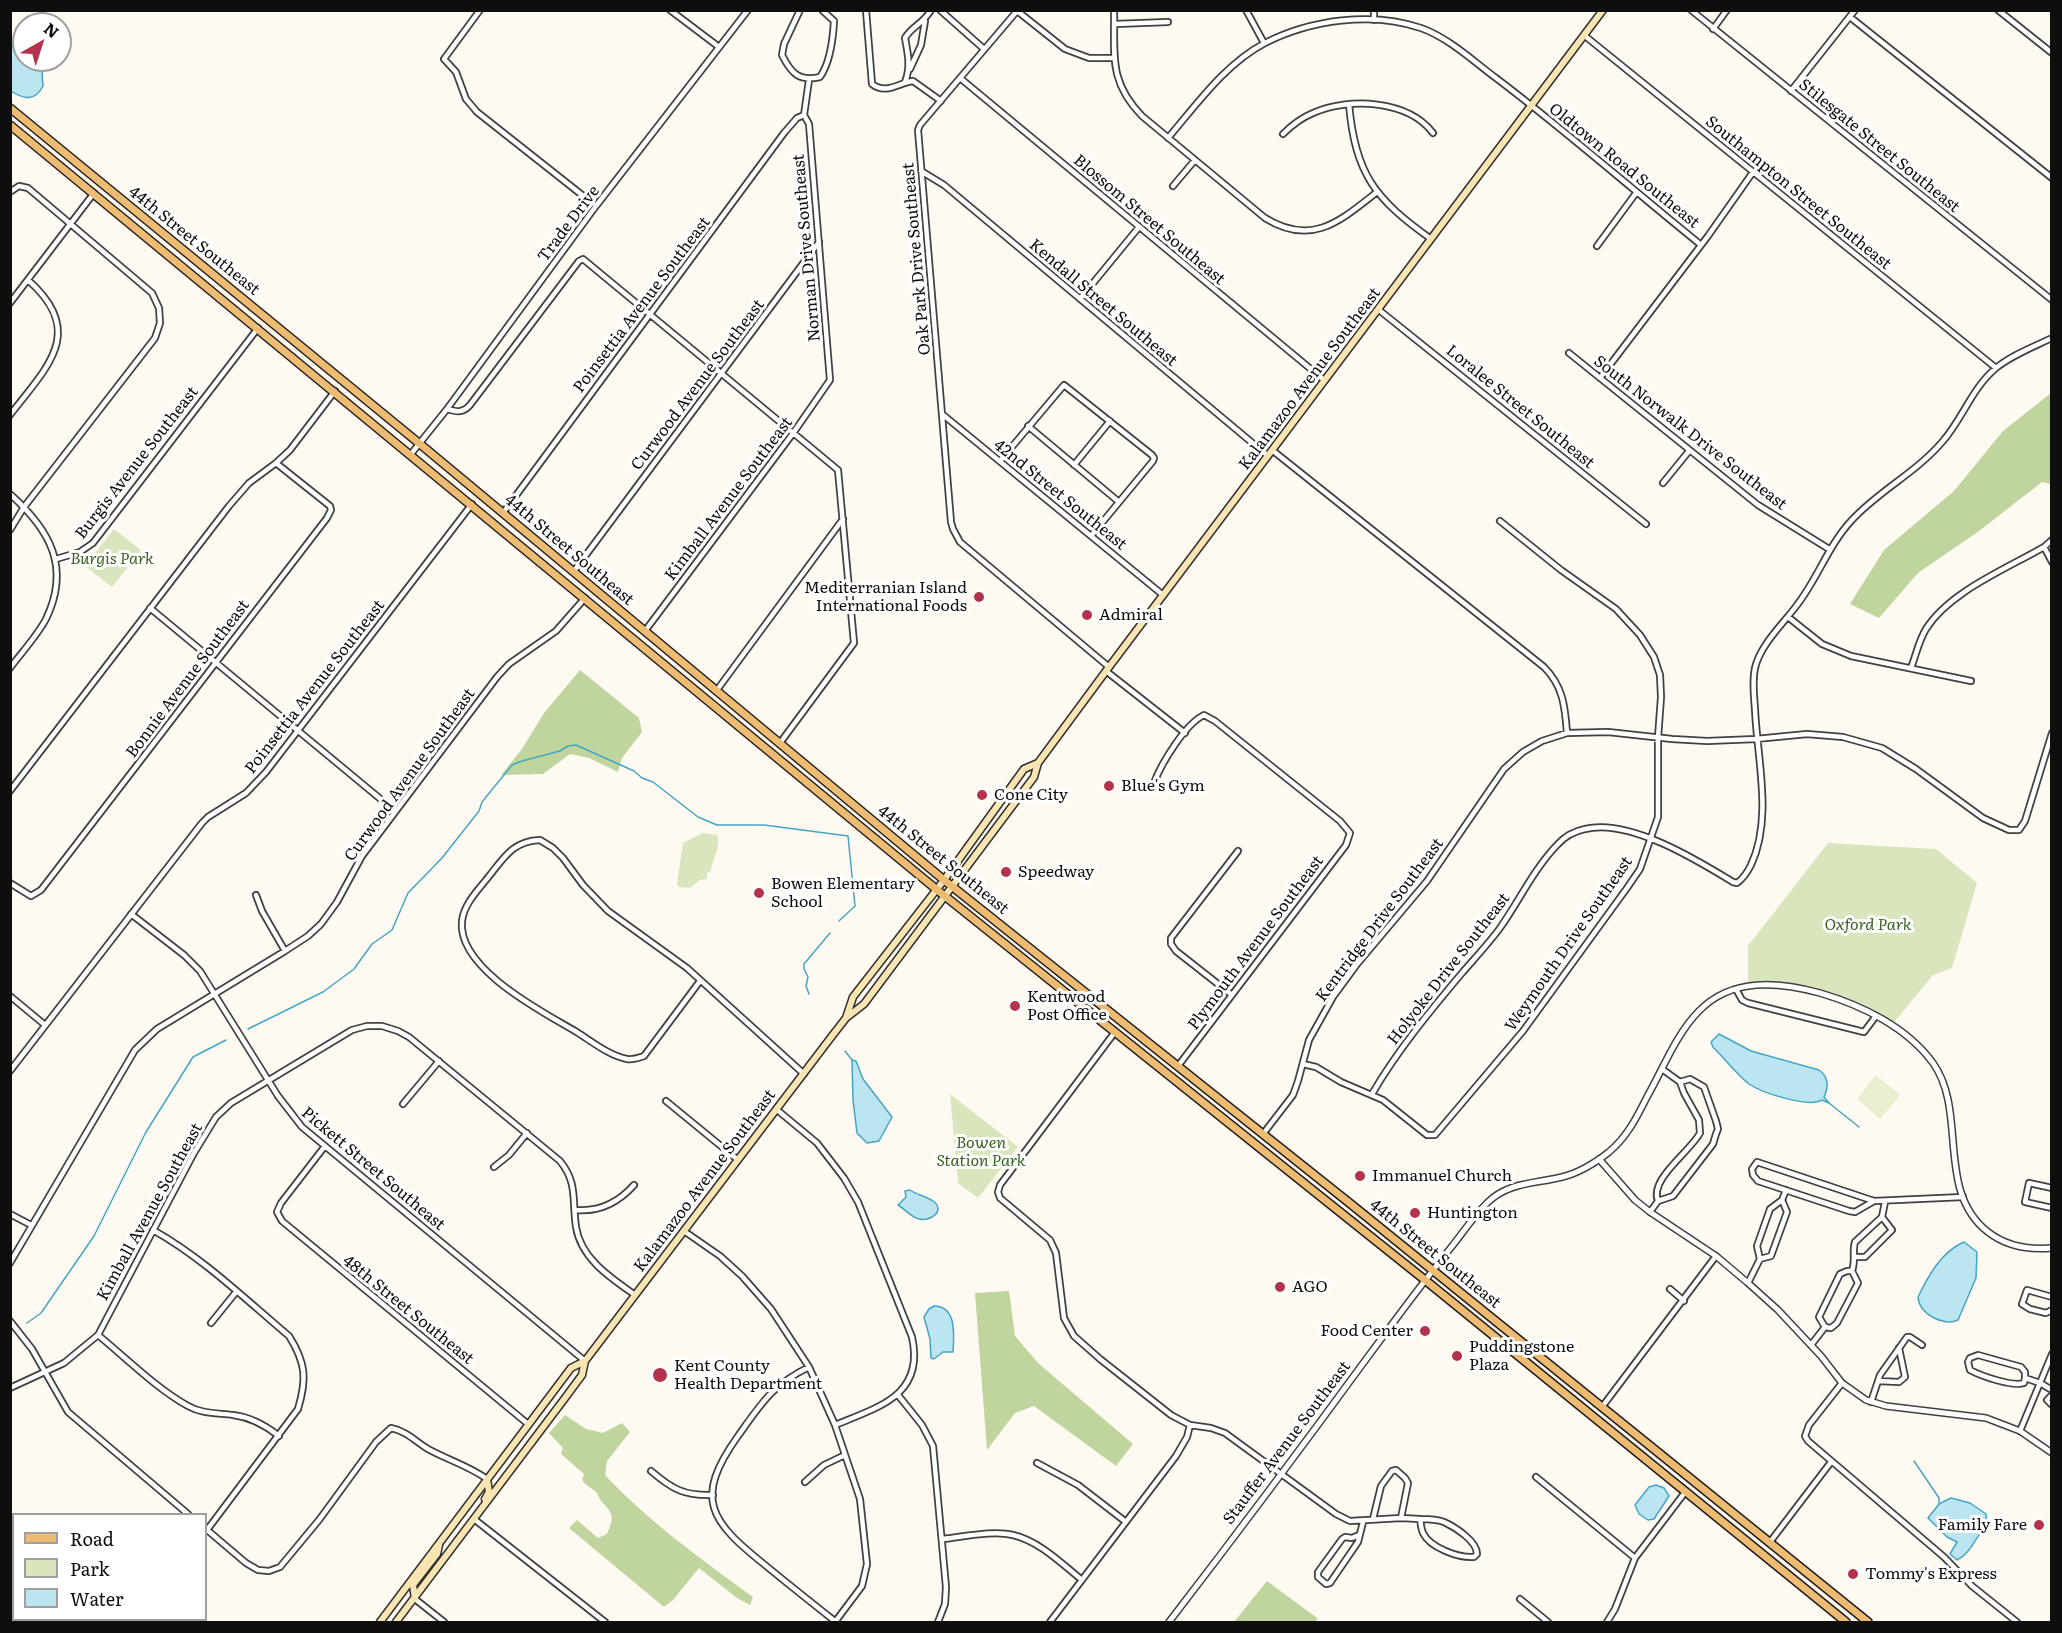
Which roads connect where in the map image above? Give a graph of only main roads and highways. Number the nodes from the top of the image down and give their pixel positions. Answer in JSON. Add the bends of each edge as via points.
{"nodes":[{"id":1,"x":1603,"y":10,"type":"edge"},
{"id":2,"x":10,"y":108,"type":"edge"},
{"id":3,"x":10,"y":125,"type":"edge"},
{"id":4,"x":94,"y":193,"type":"junction"},
{"id":5,"x":120,"y":198,"type":"junction"},
{"id":6,"x":209,"y":287,"type":"junction"},
{"id":7,"x":228,"y":287,"type":"junction"},
{"id":8,"x":258,"y":327,"type":"junction"},
{"id":9,"x":282,"y":331,"type":"junction"},
{"id":10,"x":472,"y":504,"type":"junction"},
{"id":11,"x":495,"y":506,"type":"junction"},
{"id":12,"x":574,"y":571,"type":"junction"},
{"id":13,"x":554,"y":572,"type":"junction"},
{"id":14,"x":585,"y":598,"type":"junction"},
{"id":15,"x":609,"y":601,"type":"junction"},
{"id":16,"x":699,"y":675,"type":"junction"},
{"id":17,"x":680,"y":676,"type":"junction"},
{"id":18,"x":760,"y":742,"type":"junction"},
{"id":19,"x":780,"y":743,"type":"junction"},
{"id":20,"x":776,"y":756,"type":"junction"},
{"id":21,"x":796,"y":756,"type":"junction"},
{"id":22,"x":1038,"y":763,"type":"junction"},
{"id":23,"x":1017,"y":778,"type":"junction"},
{"id":24,"x":1019,"y":798,"type":"junction"},
{"id":25,"x":856,"y":806,"type":"junction"},
{"id":26,"x":838,"y":807,"type":"junction"},
{"id":27,"x":944,"y":880,"type":"junction"},
{"id":28,"x":952,"y":886,"type":"junction"},
{"id":29,"x":936,"y":889,"type":"junction"},
{"id":30,"x":945,"y":896,"type":"junction"},
{"id":31,"x":871,"y":973,"type":"junction"},
{"id":32,"x":871,"y":995,"type":"junction"},
{"id":33,"x":1086,"y":1009,"type":"junction"},
{"id":34,"x":1107,"y":1010,"type":"junction"},
{"id":35,"x":846,"y":1018,"type":"junction"},
{"id":36,"x":1115,"y":1032,"type":"junction"},
{"id":37,"x":1139,"y":1035,"type":"junction"},
{"id":38,"x":1242,"y":1133,"type":"junction"},
{"id":39,"x":1263,"y":1134,"type":"junction"},
{"id":40,"x":1311,"y":1188,"type":"junction"},
{"id":41,"x":1352,"y":1205,"type":"junction"},
{"id":42,"x":1532,"y":1350,"type":"junction"},
{"id":43,"x":1516,"y":1354,"type":"junction"},
{"id":44,"x":585,"y":1361,"type":"junction"},
{"id":45,"x":1555,"y":1369,"type":"junction"},
{"id":46,"x":1537,"y":1371,"type":"junction"},
{"id":47,"x":1557,"y":1387,"type":"junction"},
{"id":48,"x":1602,"y":1407,"type":"junction"},
{"id":49,"x":487,"y":1479,"type":"junction"},
{"id":50,"x":1686,"y":1491,"type":"junction"},
{"id":51,"x":1709,"y":1493,"type":"junction"},
{"id":52,"x":466,"y":1530,"type":"junction"},
{"id":53,"x":1744,"y":1540,"type":"junction"},
{"id":54,"x":440,"y":1542,"type":"junction"},
{"id":55,"x":1770,"y":1542,"type":"junction"},
{"id":56,"x":415,"y":1599,"type":"junction"},
{"id":57,"x":380,"y":1623,"type":"edge"},
{"id":58,"x":396,"y":1623,"type":"edge"},
{"id":59,"x":1846,"y":1623,"type":"edge"},
{"id":60,"x":1868,"y":1623,"type":"edge"}],
"edges":[{"from":1,"to":22,"type":"main road","name":"Kalamazoo Avenue Southeast"},
{"from":2,"to":5,"type":"main road","name":"44th Street Southeast"},
{"from":3,"to":4,"type":"main road","name":"44th Street Southeast"},
{"from":4,"to":5,"type":"main road","via":[[106,192]]},
{"from":4,"to":6,"type":"main road","name":"44th Street Southeast"},
{"from":5,"to":7,"type":"main road","name":"44th Street Southeast"},
{"from":6,"to":7,"type":"main road"},
{"from":6,"to":8,"type":"main road","name":"44th Street Southeast"},
{"from":7,"to":9,"type":"main road","name":"44th Street Southeast"},
{"from":8,"to":9,"type":"main road","via":[[267,325]]},
{"from":8,"to":10,"type":"main road","name":"44th Street Southeast"},
{"from":9,"to":11,"type":"main road","name":"44th Street Southeast"},
{"from":10,"to":11,"type":"main road","via":[[482,501]]},
{"from":10,"to":13,"type":"main road","name":"44th Street Southeast"},
{"from":11,"to":12,"type":"main road","name":"44th Street Southeast"},
{"from":12,"to":13,"type":"main road"},
{"from":12,"to":15,"type":"main road","name":"44th Street Southeast"},
{"from":13,"to":14,"type":"main road","name":"44th Street Southeast"},
{"from":14,"to":15,"type":"main road","via":[[596,595]]},
{"from":14,"to":17,"type":"main road","name":"44th Street Southeast"},
{"from":15,"to":16,"type":"main road","name":"44th Street Southeast"},
{"from":16,"to":17,"type":"main road"},
{"from":16,"to":19,"type":"main road","name":"44th Street Southeast"},
{"from":17,"to":18,"type":"main road","name":"44th Street Southeast"},
{"from":18,"to":19,"type":"main road"},
{"from":18,"to":20,"type":"main road","name":"44th Street Southeast"},
{"from":19,"to":21,"type":"main road","name":"44th Street Southeast"},
{"from":20,"to":21,"type":"main road"},
{"from":20,"to":26,"type":"main road","name":"44th Street Southeast"},
{"from":21,"to":25,"type":"main road","name":"44th Street Southeast"},
{"from":22,"to":23,"type":"main road","name":"Kalamazoo Avenue Southeast","via":[[1023,769]]},
{"from":22,"to":24,"type":"main road","name":"Kalamazoo Avenue Southeast","via":[[1034,777]]},
{"from":23,"to":24,"type":"main road","via":[[1023,783]]},
{"from":23,"to":27,"type":"main road","name":"Kalamazoo Avenue Southeast"},
{"from":24,"to":28,"type":"main road","name":"Kalamazoo Avenue Southeast"},
{"from":25,"to":26,"type":"main road"},
{"from":25,"to":27,"type":"main road","name":"44th Street Southeast"},
{"from":26,"to":29,"type":"main road","name":"44th Street Southeast"},
{"from":27,"to":28,"type":"main road","name":"44th Street Southeast"},
{"from":27,"to":29,"type":"main road","name":"Kalamazoo Avenue Southeast"},
{"from":28,"to":30,"type":"main road","name":"Kalamazoo Avenue Southeast"},
{"from":28,"to":34,"type":"main road","name":"44th Street Southeast"},
{"from":29,"to":30,"type":"main road","name":"44th Street Southeast"},
{"from":29,"to":31,"type":"main road","name":"Kalamazoo Avenue Southeast"},
{"from":30,"to":32,"type":"main road","name":"Kalamazoo Avenue Southeast"},
{"from":30,"to":33,"type":"main road","name":"44th Street Southeast"},
{"from":31,"to":32,"type":"main road","via":[[865,988]]},
{"from":31,"to":35,"type":"main road","name":"Kalamazoo Avenue Southeast","via":[[853,997]]},
{"from":32,"to":35,"type":"main road","name":"Kalamazoo Avenue Southeast"},
{"from":33,"to":34,"type":"main road"},
{"from":33,"to":36,"type":"main road","name":"44th Street Southeast"},
{"from":34,"to":37,"type":"main road","name":"44th Street Southeast"},
{"from":35,"to":44,"type":"main road","name":"Kalamazoo Avenue Southeast"},
{"from":36,"to":37,"type":"main road","via":[[1124,1029]]},
{"from":36,"to":38,"type":"main road","name":"44th Street Southeast"},
{"from":37,"to":39,"type":"main road","name":"44th Street Southeast"},
{"from":38,"to":39,"type":"main road"},
{"from":38,"to":40,"type":"main road","name":"44th Street Southeast"},
{"from":39,"to":41,"type":"main road","name":"44th Street Southeast"},
{"from":40,"to":41,"type":"main road","via":[[1325,1187],[1345,1204]]},
{"from":40,"to":43,"type":"main road","name":"44th Street Southeast"},
{"from":41,"to":42,"type":"main road","name":"44th Street Southeast"},
{"from":42,"to":43,"type":"main road"},
{"from":42,"to":45,"type":"main road","name":"44th Street Southeast"},
{"from":43,"to":46,"type":"main road","name":"44th Street Southeast"},
{"from":44,"to":49,"type":"main road","name":"Kalamazoo Avenue Southeast","via":[[571,1368]]},
{"from":44,"to":52,"type":"main road","name":"Kalamazoo Avenue Southeast","via":[[582,1375]]},
{"from":45,"to":46,"type":"main road","via":[[1545,1366]]},
{"from":45,"to":48,"type":"main road","name":"44th Street Southeast"},
{"from":46,"to":47,"type":"main road","name":"44th Street Southeast"},
{"from":47,"to":48,"type":"main road","via":[[1590,1409]]},
{"from":47,"to":50,"type":"main road","name":"44th Street Southeast"},
{"from":48,"to":51,"type":"main road","name":"44th Street Southeast"},
{"from":49,"to":52,"type":"main road","via":[[489,1492]]},
{"from":49,"to":54,"type":"main road","name":"Kalamazoo Avenue Southeast"},
{"from":50,"to":51,"type":"main road","via":[[1694,1488]]},
{"from":50,"to":53,"type":"main road","name":"44th Street Southeast"},
{"from":51,"to":55,"type":"main road","name":"44th Street Southeast"},
{"from":52,"to":56,"type":"main road","name":"Kalamazoo Avenue Southeast"},
{"from":53,"to":55,"type":"main road","via":[[1753,1535]]},
{"from":53,"to":59,"type":"main road","name":"44th Street Southeast"},
{"from":54,"to":56,"type":"main road","via":[[437,1554],[413,1585]]},
{"from":54,"to":57,"type":"main road","name":"Kalamazoo Avenue Southeast"},
{"from":55,"to":60,"type":"main road","name":"44th Street Southeast"},
{"from":56,"to":58,"type":"main road","name":"Kalamazoo Avenue Southeast"}]}
